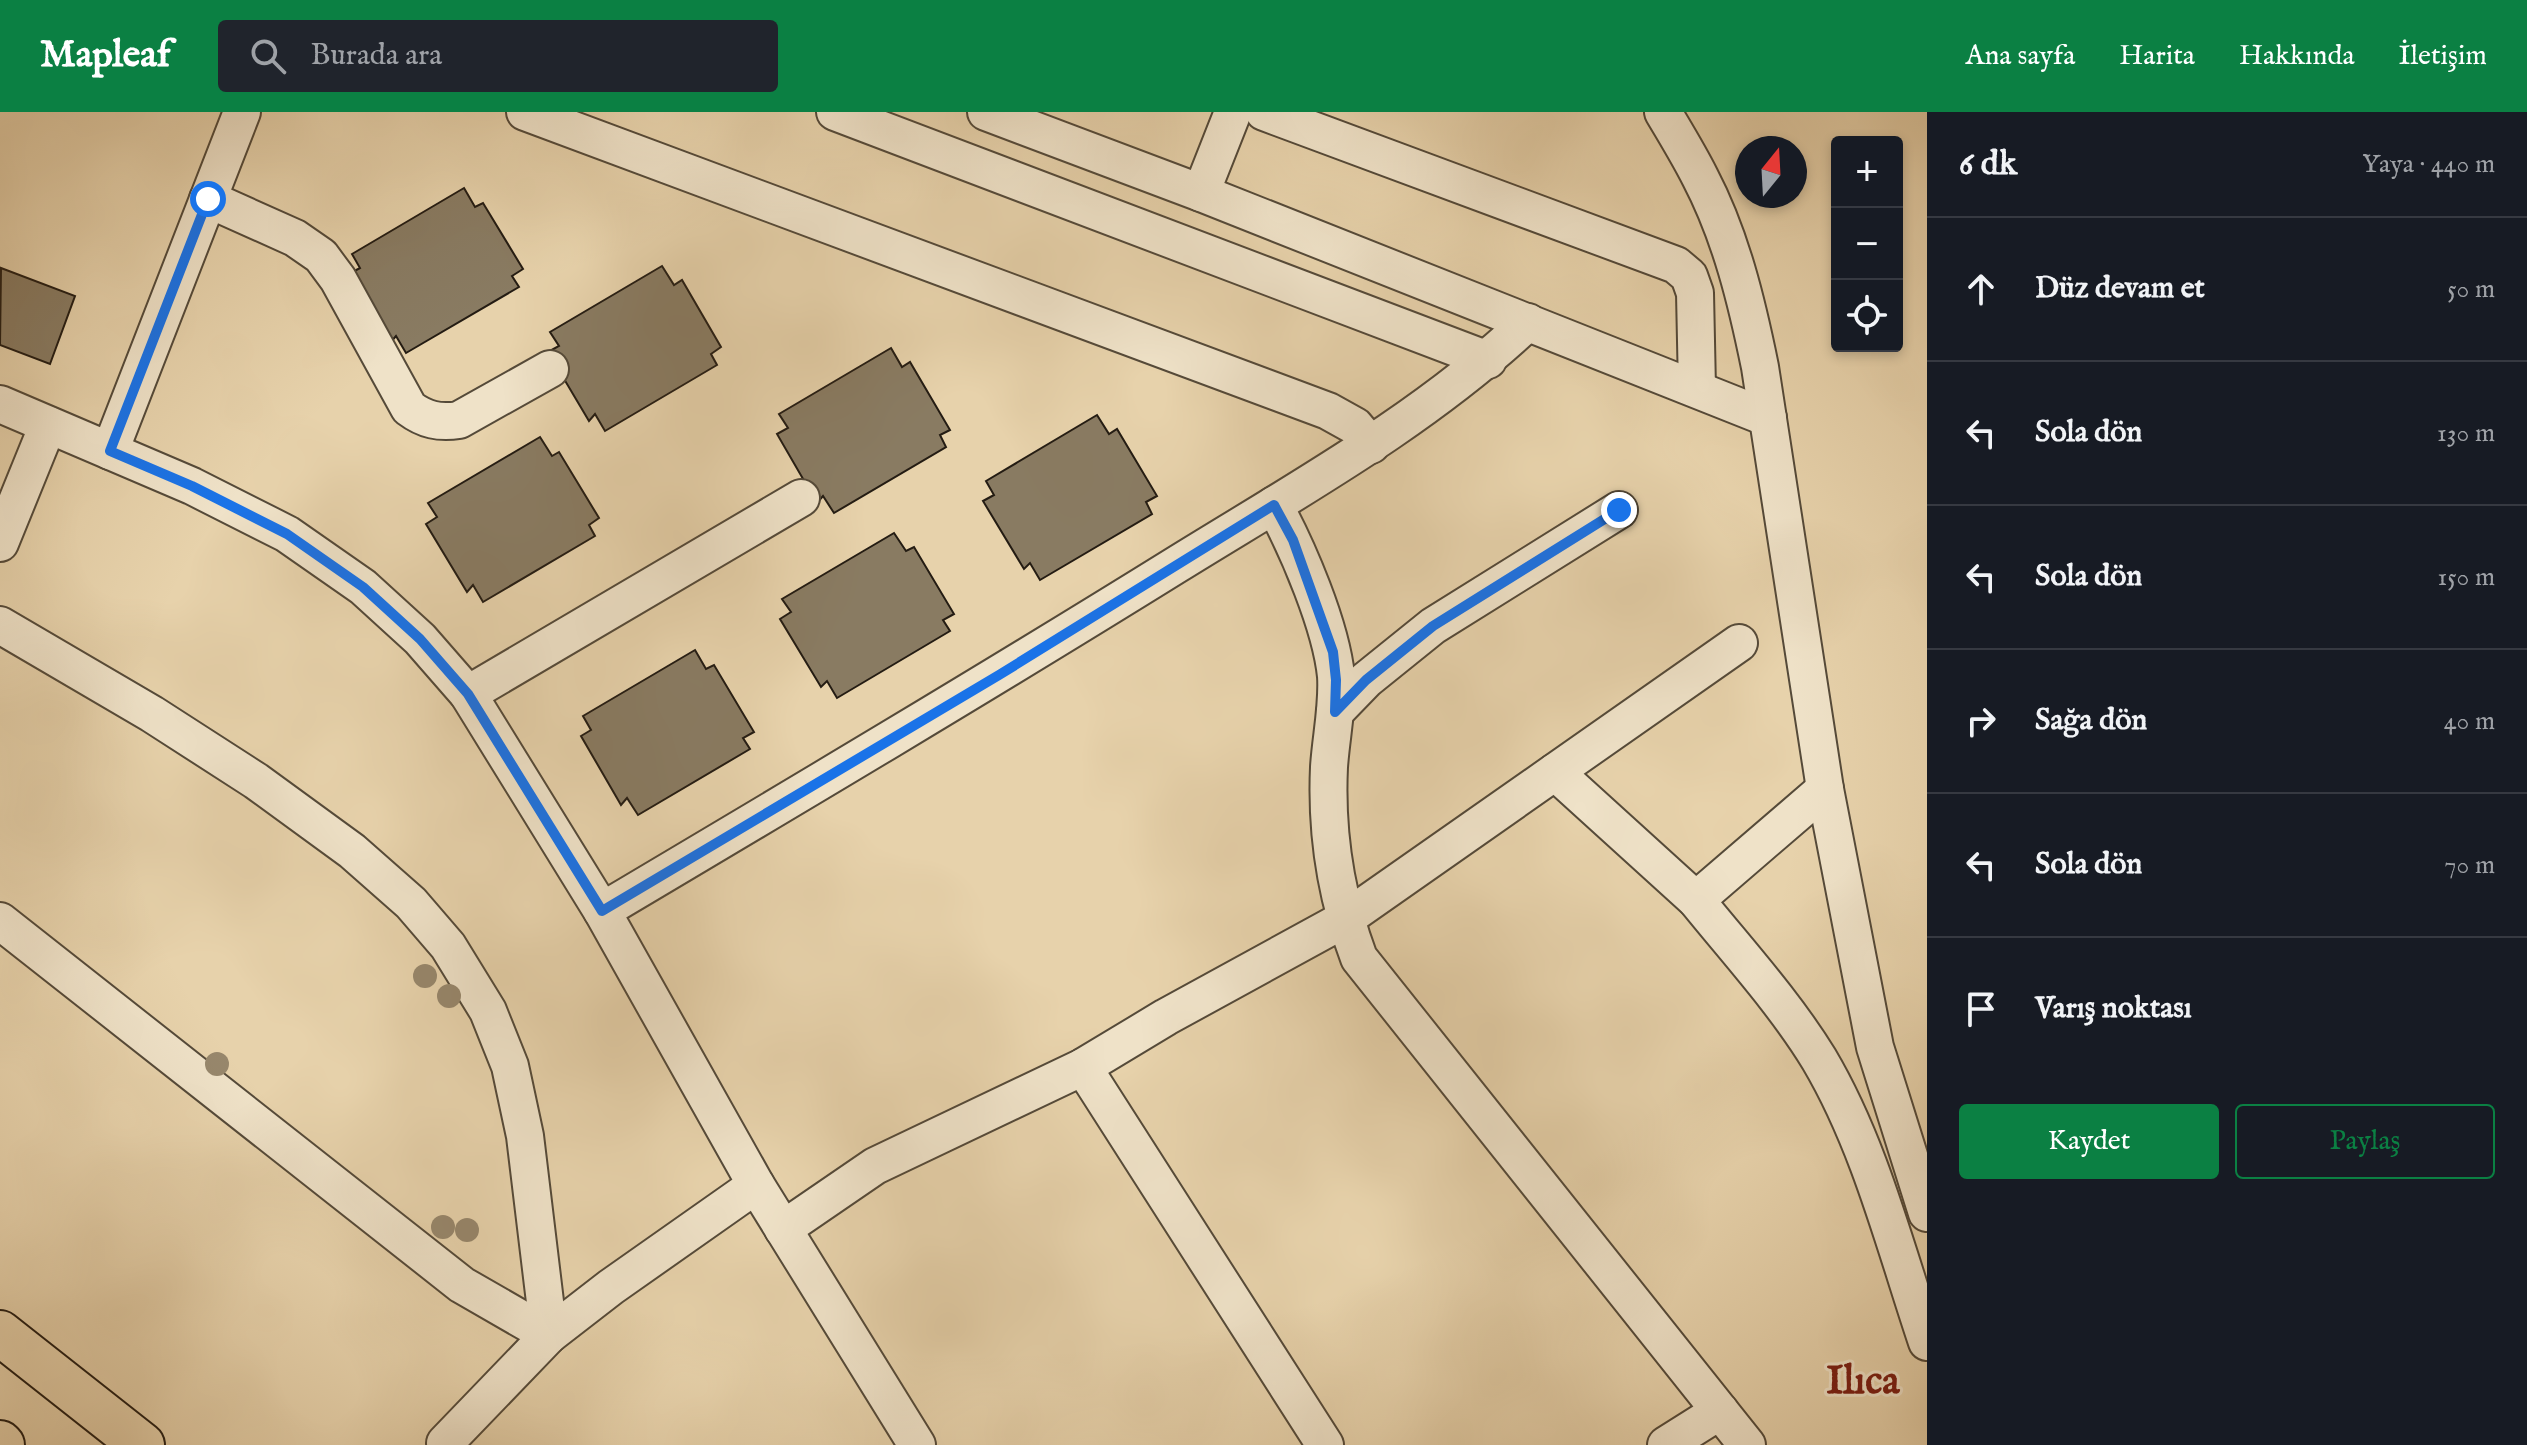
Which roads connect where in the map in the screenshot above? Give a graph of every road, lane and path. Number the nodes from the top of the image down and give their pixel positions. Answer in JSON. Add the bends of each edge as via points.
{"nodes":[{"id":1,"x":242,"y":112,"type":"edge"},
{"id":2,"x":525,"y":112,"type":"edge"},
{"id":3,"x":835,"y":112,"type":"edge"},
{"id":4,"x":986,"y":112,"type":"edge"},
{"id":5,"x":1233,"y":112,"type":"edge"},
{"id":6,"x":1264,"y":112,"type":"edge"},
{"id":7,"x":1663,"y":112,"type":"edge"},
{"id":8,"x":1201,"y":193,"type":"junction"},
{"id":9,"x":208,"y":199,"type":"junction"},
{"id":10,"x":1528,"y":322,"type":"junction"},
{"id":11,"x":1488,"y":360,"type":"junction"},
{"id":12,"x":550,"y":369,"type":"dead end"},
{"id":13,"x":1697,"y":389,"type":"junction"},
{"id":14,"x":0,"y":404,"type":"edge"},
{"id":15,"x":1768,"y":418,"type":"junction"},
{"id":16,"x":48,"y":425,"type":"junction"},
{"id":17,"x":1371,"y":445,"type":"junction"},
{"id":18,"x":110,"y":451,"type":"junction"},
{"id":19,"x":801,"y":498,"type":"dead end"},
{"id":20,"x":1274,"y":505,"type":"junction"},
{"id":21,"x":1619,"y":510,"type":"dead end"},
{"id":22,"x":0,"y":543,"type":"edge"},
{"id":23,"x":0,"y":625,"type":"edge"},
{"id":24,"x":1739,"y":643,"type":"dead end"},
{"id":25,"x":468,"y":694,"type":"junction"},
{"id":26,"x":1335,"y":712,"type":"junction"},
{"id":27,"x":1555,"y":772,"type":"junction"},
{"id":28,"x":1825,"y":789,"type":"junction"},
{"id":29,"x":1696,"y":900,"type":"junction"},
{"id":30,"x":602,"y":911,"type":"junction"},
{"id":31,"x":1345,"y":919,"type":"junction"},
{"id":32,"x":0,"y":921,"type":"edge"},
{"id":33,"x":1083,"y":1067,"type":"junction"},
{"id":34,"x":756,"y":1185,"type":"junction"},
{"id":35,"x":1927,"y":1213,"type":"edge"},
{"id":36,"x":783,"y":1229,"type":"junction"},
{"id":37,"x":0,"y":1333,"type":"edge"},
{"id":38,"x":549,"y":1335,"type":"junction"},
{"id":39,"x":1927,"y":1342,"type":"edge"},
{"id":40,"x":1720,"y":1411,"type":"junction"},
{"id":41,"x":445,"y":1443,"type":"dead end"},
{"id":42,"x":142,"y":1445,"type":"edge"},
{"id":43,"x":917,"y":1445,"type":"edge"},
{"id":44,"x":1325,"y":1445,"type":"edge"},
{"id":45,"x":1666,"y":1445,"type":"edge"},
{"id":46,"x":1747,"y":1445,"type":"edge"}],
"edges":[{"from":1,"to":9,"type":"street"},
{"from":2,"to":17,"type":"street","via":[[1328,411],[1355,426]]},
{"from":3,"to":11,"type":"street"},
{"from":4,"to":8,"type":"street"},
{"from":5,"to":8,"type":"street"},
{"from":6,"to":13,"type":"street","via":[[1676,265],[1689,276],[1695,293]]},
{"from":7,"to":15,"type":"street","via":[[1701,179],[1735,266]]},
{"from":8,"to":10,"type":"street"},
{"from":9,"to":12,"type":"street","via":[[295,238],[321,256],[409,408],[419,415],[459,420]]},
{"from":9,"to":18,"type":"street"},
{"from":10,"to":11,"type":"street"},
{"from":10,"to":13,"type":"street"},
{"from":11,"to":17,"type":"street"},
{"from":13,"to":15,"type":"street"},
{"from":14,"to":16,"type":"street"},
{"from":15,"to":28,"type":"street"},
{"from":16,"to":18,"type":"street"},
{"from":16,"to":22,"type":"street"},
{"from":17,"to":20,"type":"street"},
{"from":18,"to":25,"type":"street","via":[[287,534],[363,587],[420,639]]},
{"from":19,"to":25,"type":"street"},
{"from":20,"to":26,"type":"street","via":[[1293,540],[1333,652]]},
{"from":20,"to":30,"type":"street"},
{"from":21,"to":26,"type":"street","via":[[1433,626]]},
{"from":23,"to":38,"type":"street","via":[[256,781],[352,851],[411,903],[448,946],[488,1011],[510,1066],[525,1136]]},
{"from":24,"to":27,"type":"street"},
{"from":25,"to":30,"type":"street"},
{"from":26,"to":31,"type":"street","via":[[1330,829]]},
{"from":27,"to":29,"type":"street"},
{"from":27,"to":31,"type":"street"},
{"from":28,"to":29,"type":"street"},
{"from":28,"to":35,"type":"street","via":[[1875,1047]]},
{"from":29,"to":39,"type":"street","via":[[1797,1026],[1836,1090],[1866,1161]]},
{"from":30,"to":34,"type":"street"},
{"from":31,"to":33,"type":"street"},
{"from":31,"to":40,"type":"street","via":[[1359,958]]},
{"from":32,"to":38,"type":"street","via":[[462,1285]]},
{"from":33,"to":36,"type":"street","via":[[875,1166]]},
{"from":33,"to":44,"type":"street"},
{"from":34,"to":36,"type":"street"},
{"from":34,"to":38,"type":"street"},
{"from":36,"to":43,"type":"street"},
{"from":37,"to":42,"type":"highway"},
{"from":38,"to":41,"type":"street"},
{"from":40,"to":45,"type":"street"},
{"from":40,"to":46,"type":"street"}]}
